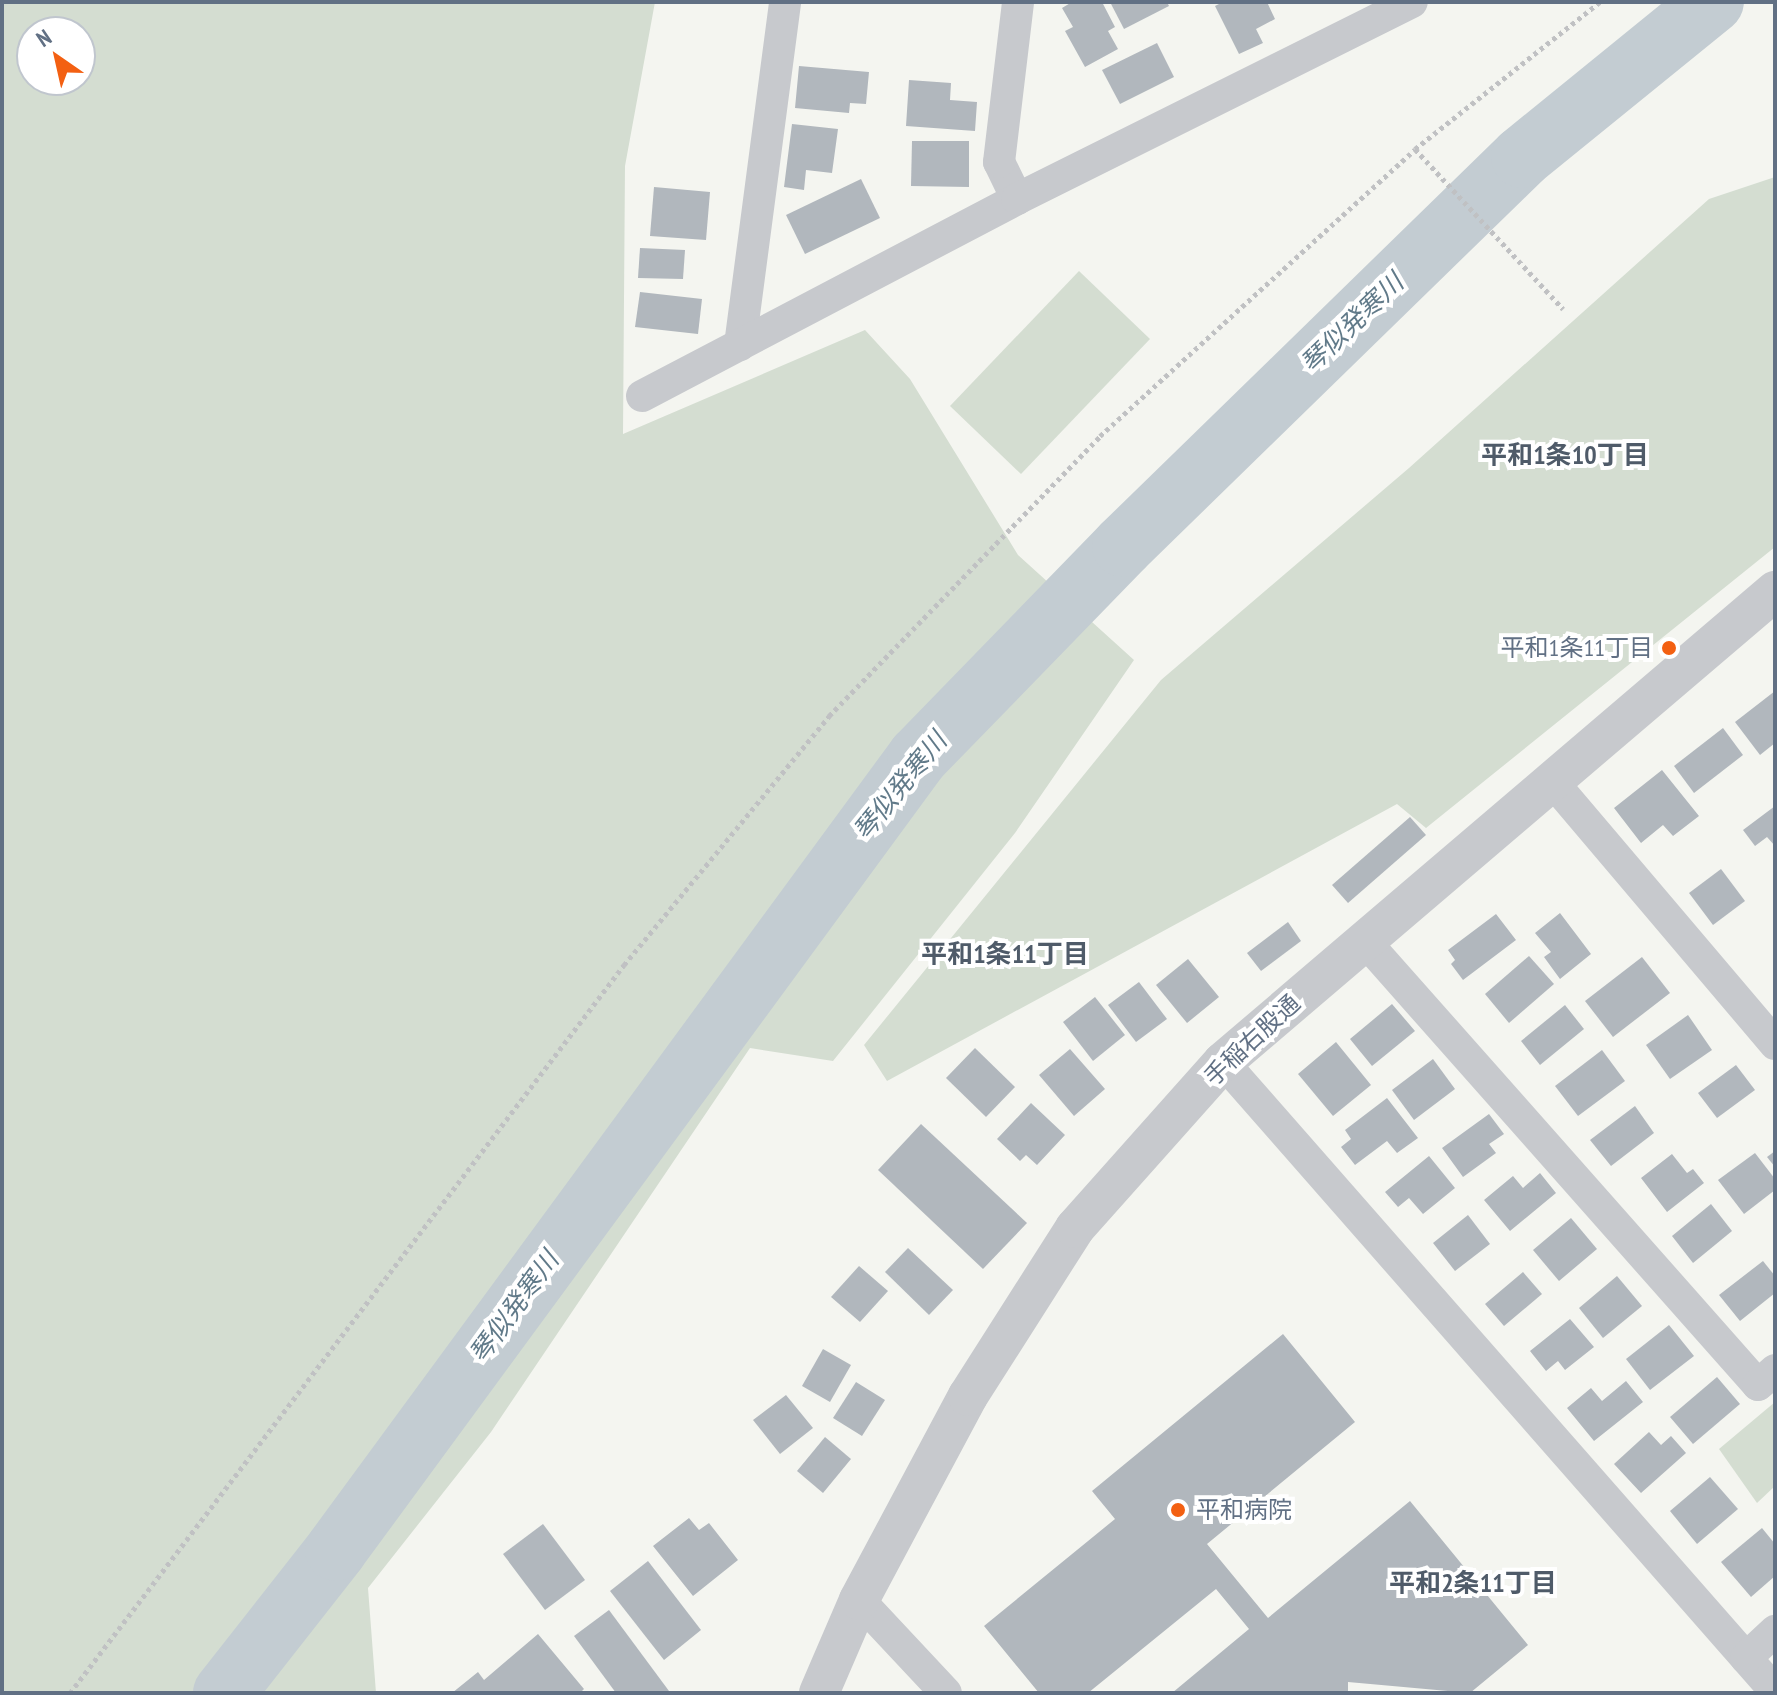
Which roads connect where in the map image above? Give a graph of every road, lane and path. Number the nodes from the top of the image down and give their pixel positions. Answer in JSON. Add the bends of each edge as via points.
{"nodes":[{"id":1,"x":785,"y":2,"type":"edge"},
{"id":2,"x":1018,"y":2,"type":"edge"},
{"id":3,"x":1412,"y":2,"type":"edge"},
{"id":4,"x":1600,"y":2,"type":"edge"},
{"id":5,"x":1415,"y":149,"type":"junction"},
{"id":6,"x":1017,"y":199,"type":"junction"},
{"id":7,"x":1563,"y":309,"type":"dead end"},
{"id":8,"x":740,"y":345,"type":"junction"},
{"id":9,"x":642,"y":396,"type":"dead end"},
{"id":10,"x":1775,"y":591,"type":"edge"},
{"id":11,"x":1552,"y":781,"type":"junction"},
{"id":12,"x":1364,"y":940,"type":"junction"},
{"id":13,"x":1775,"y":1044,"type":"edge"},
{"id":14,"x":1223,"y":1062,"type":"junction"},
{"id":15,"x":1775,"y":1370,"type":"edge"},
{"id":16,"x":859,"y":1600,"type":"junction"},
{"id":17,"x":1775,"y":1631,"type":"edge"},
{"id":18,"x":1746,"y":1658,"type":"junction"},
{"id":19,"x":1775,"y":1691,"type":"edge"},
{"id":20,"x":70,"y":1693,"type":"edge"},
{"id":21,"x":819,"y":1693,"type":"edge"},
{"id":22,"x":946,"y":1693,"type":"edge"}],
"edges":[{"from":1,"to":8,"type":"street"},
{"from":2,"to":6,"type":"street","via":[[999,162]]},
{"from":3,"to":6,"type":"street"},
{"from":4,"to":5,"type":"path"},
{"from":5,"to":7,"type":"path"},
{"from":5,"to":20,"type":"path","via":[[1100,436],[829,716],[624,965]]},
{"from":6,"to":8,"type":"street"},
{"from":8,"to":9,"type":"street"},
{"from":10,"to":11,"type":"street","name":"手稲右股通"},
{"from":11,"to":12,"type":"street","name":"手稲右股通"},
{"from":11,"to":13,"type":"street"},
{"from":12,"to":14,"type":"street","name":"手稲右股通"},
{"from":12,"to":15,"type":"street","via":[[1758,1385]]},
{"from":14,"to":16,"type":"street","name":"手稲右股通","via":[[1075,1228],[968,1396]]},
{"from":14,"to":18,"type":"street"},
{"from":16,"to":21,"type":"street","name":"手稲右股通"},
{"from":16,"to":22,"type":"street"},
{"from":17,"to":18,"type":"street"},
{"from":18,"to":19,"type":"street"}]}
